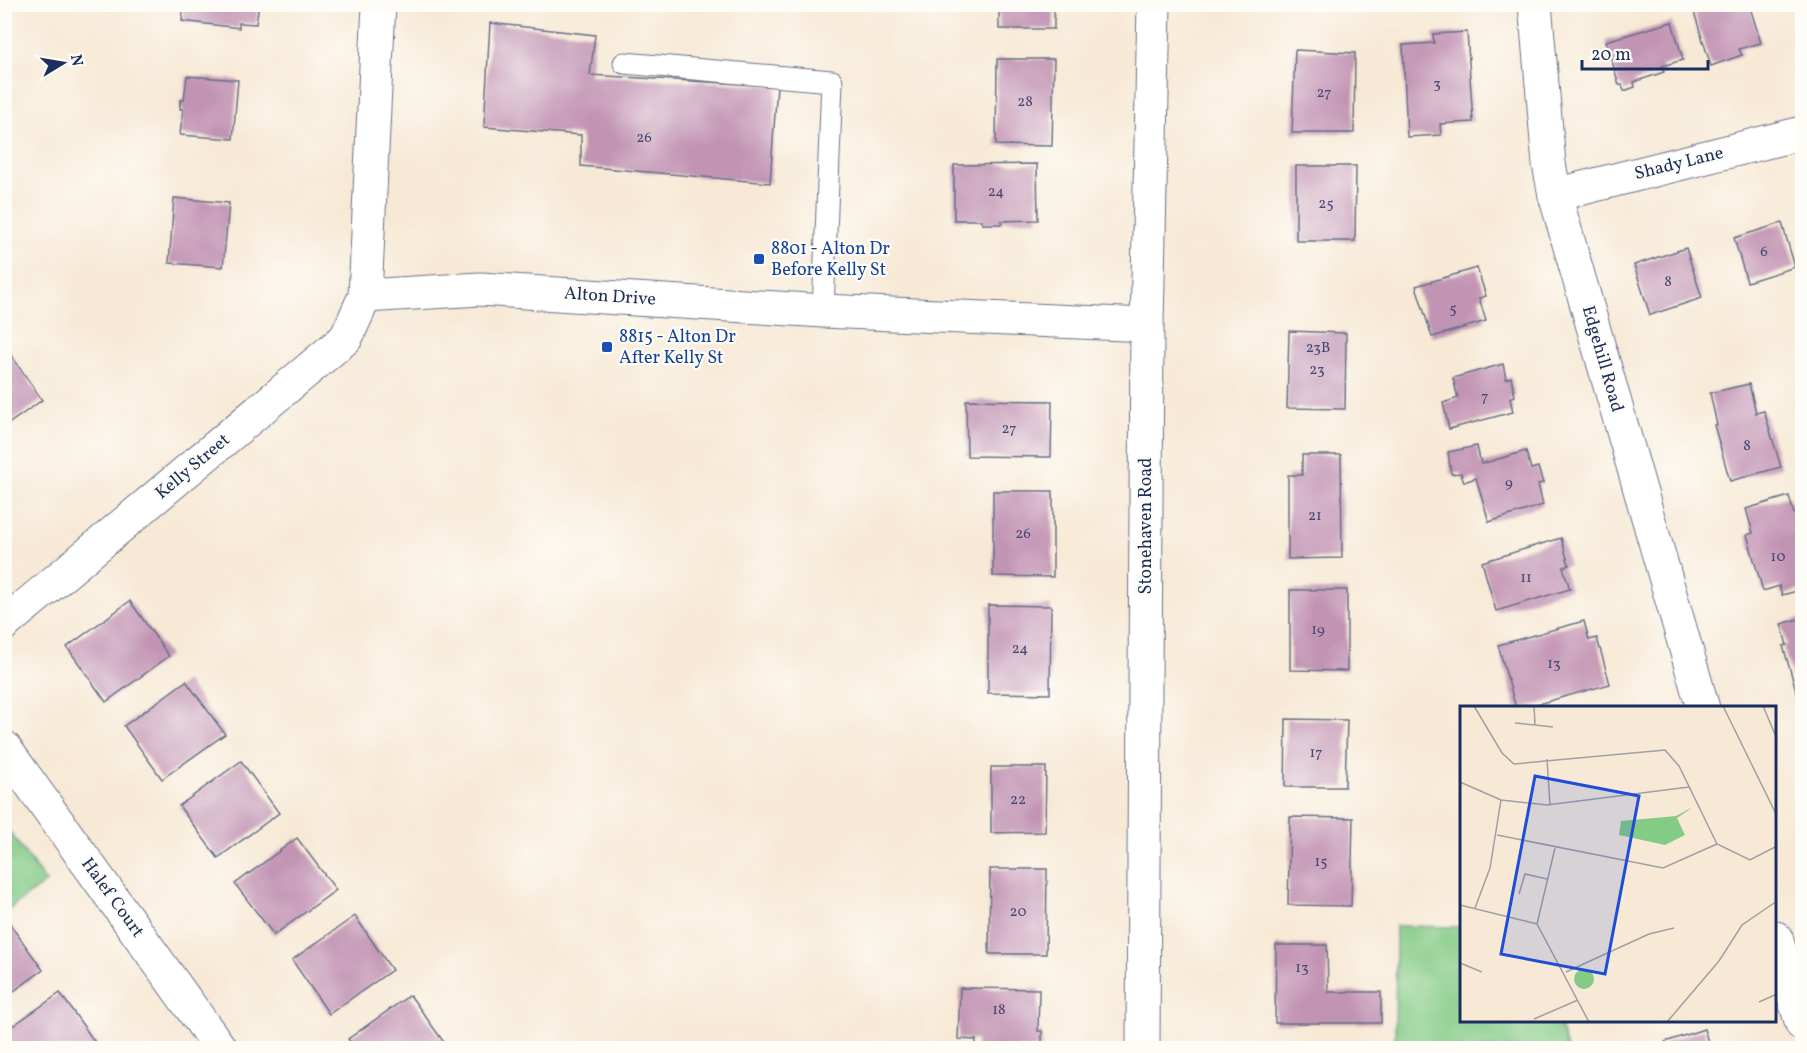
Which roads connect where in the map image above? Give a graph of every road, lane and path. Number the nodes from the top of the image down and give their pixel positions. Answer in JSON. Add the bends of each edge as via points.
{"nodes":[{"id":1,"x":380,"y":4,"type":"edge"},
{"id":2,"x":1154,"y":4,"type":"edge"},
{"id":3,"x":1534,"y":4,"type":"edge"},
{"id":4,"x":624,"y":63,"type":"dead end"},
{"id":5,"x":1803,"y":133,"type":"edge"},
{"id":6,"x":1555,"y":195,"type":"junction"},
{"id":7,"x":365,"y":296,"type":"junction"},
{"id":8,"x":823,"y":311,"type":"junction"},
{"id":9,"x":1147,"y":325,"type":"junction"},
{"id":10,"x":4,"y":624,"type":"edge"},
{"id":11,"x":1702,"y":706,"type":"edge"},
{"id":12,"x":4,"y":747,"type":"edge"},
{"id":13,"x":1777,"y":941,"type":"edge"},
{"id":14,"x":1803,"y":1024,"type":"edge"},
{"id":15,"x":219,"y":1048,"type":"edge"},
{"id":16,"x":1143,"y":1048,"type":"edge"}],
"edges":[{"from":1,"to":7,"type":"street"},
{"from":2,"to":9,"type":"street","name":"Stonehaven Road"},
{"from":3,"to":6,"type":"street","name":"Edgehill Road"},
{"from":4,"to":8,"type":"lane","via":[[832,81]]},
{"from":5,"to":6,"type":"street","name":"Shady Lane"},
{"from":6,"to":11,"type":"street","name":"Edgehill Road"},
{"from":7,"to":8,"type":"street","name":"Alton Drive","via":[[480,289]]},
{"from":7,"to":10,"type":"street","name":"Kelly Street","via":[[346,338]]},
{"from":8,"to":9,"type":"street","name":"Alton Drive"},
{"from":9,"to":16,"type":"street","name":"Stonehaven Road"},
{"from":12,"to":15,"type":"street","name":"Halef Court"},
{"from":13,"to":14,"type":"street"}]}
